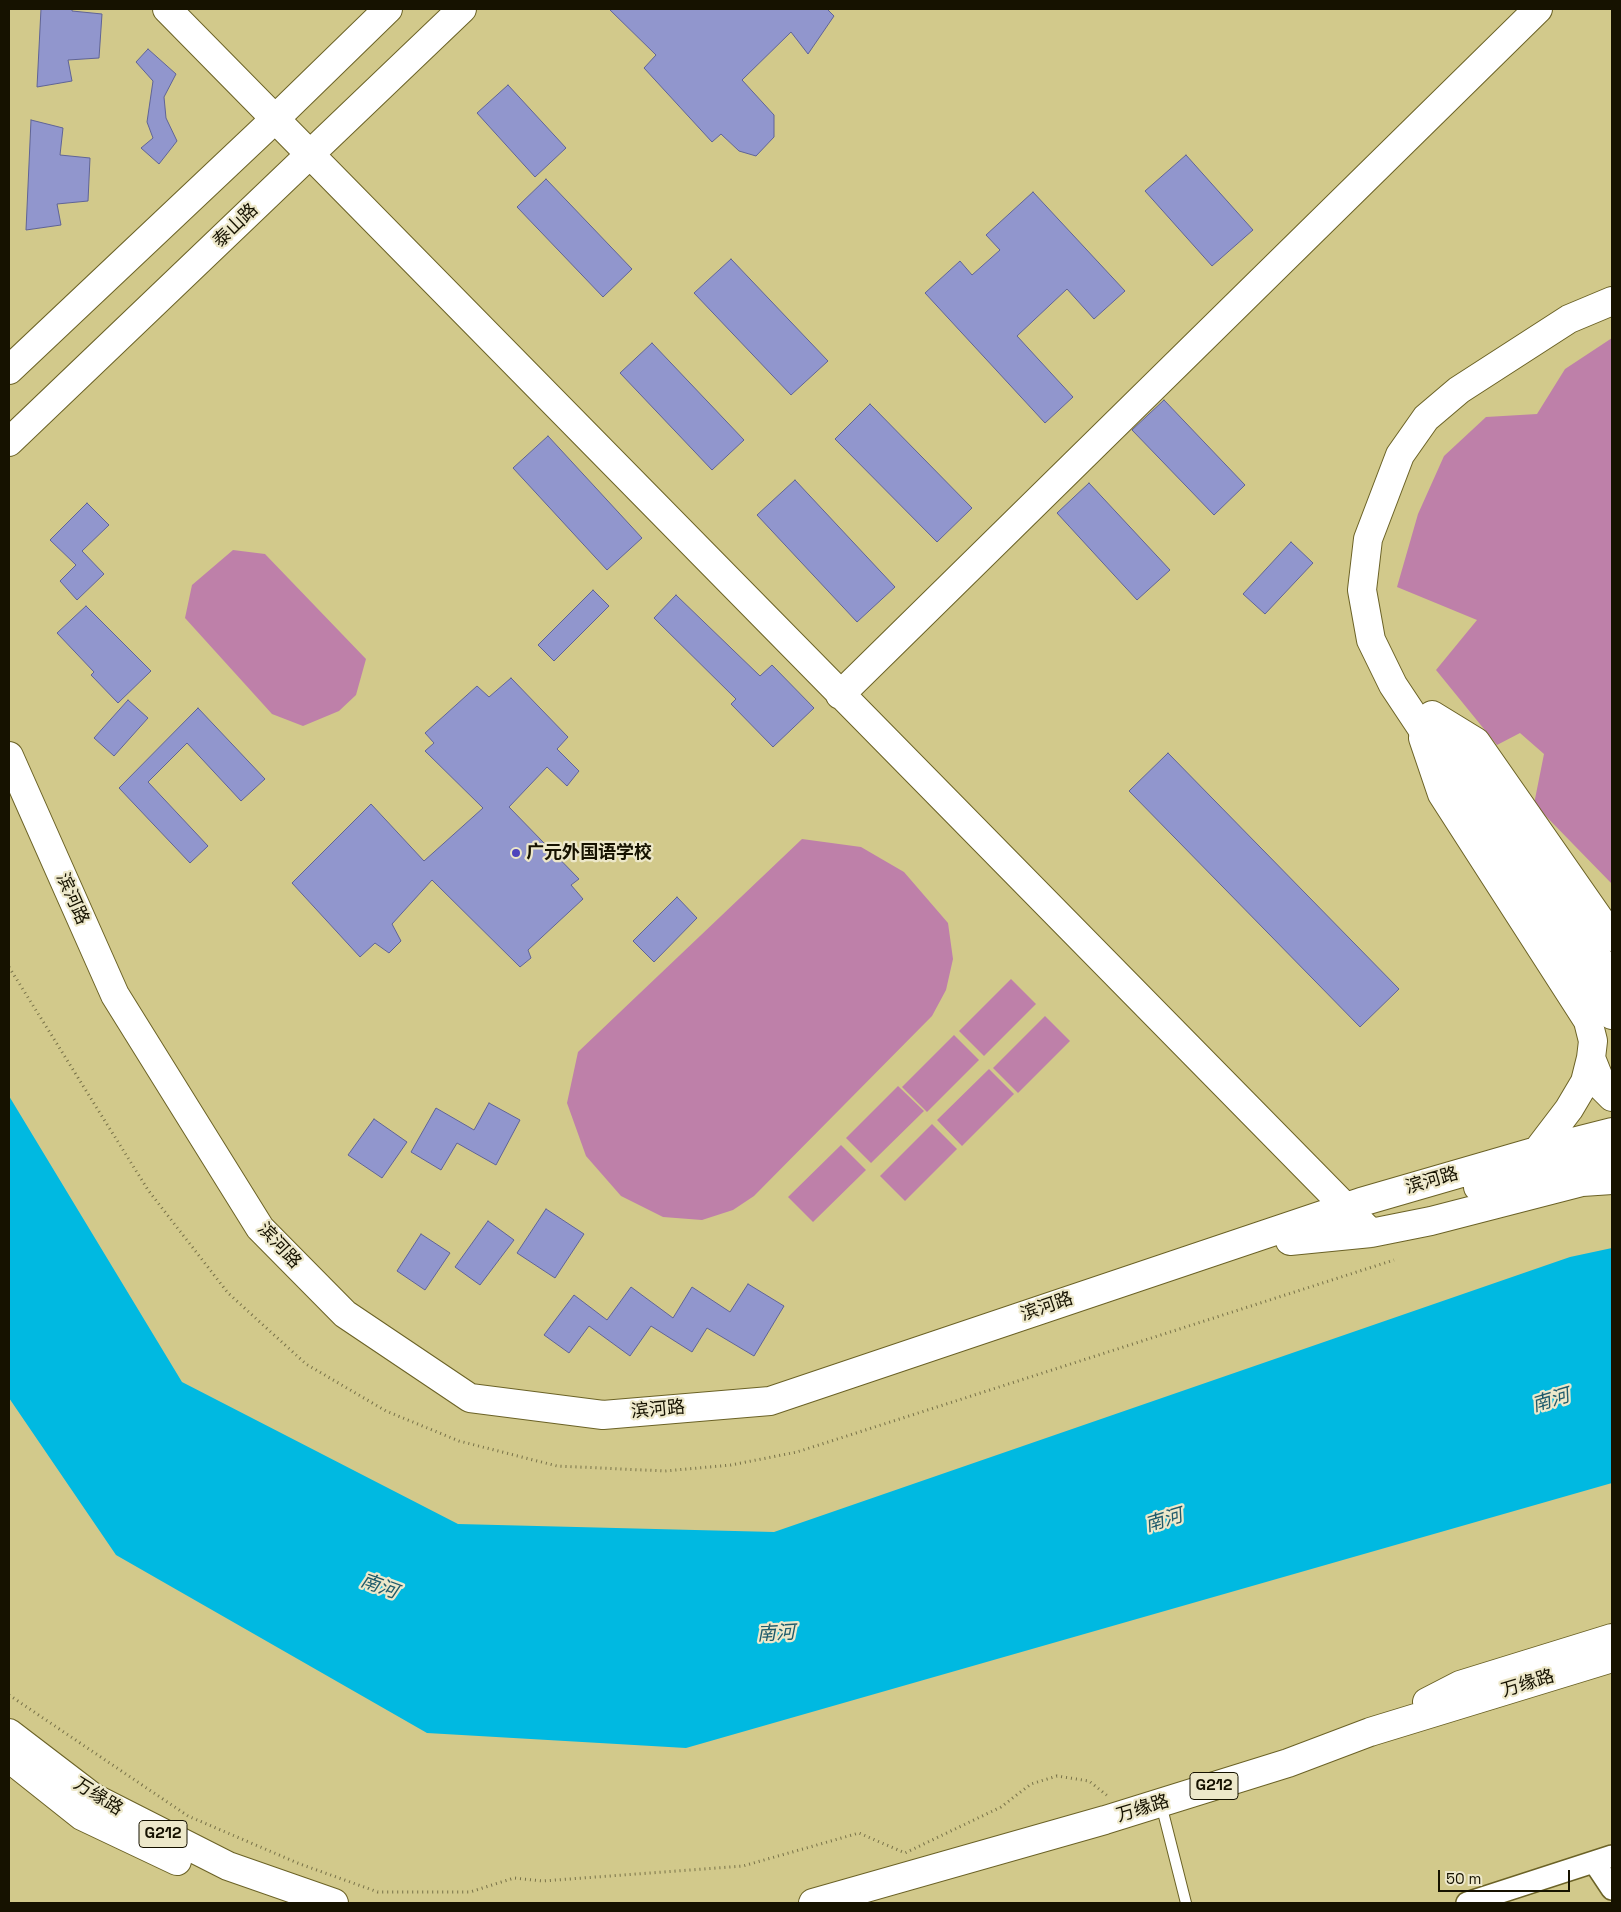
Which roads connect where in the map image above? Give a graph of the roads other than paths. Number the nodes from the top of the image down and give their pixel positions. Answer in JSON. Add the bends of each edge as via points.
{"nodes":[{"id":1,"x":167,"y":9,"type":"edge"},
{"id":2,"x":190,"y":9,"type":"edge"},
{"id":3,"x":388,"y":9,"type":"edge"},
{"id":4,"x":462,"y":9,"type":"edge"},
{"id":5,"x":1538,"y":9,"type":"edge"},
{"id":6,"x":281,"y":113,"type":"junction"},
{"id":7,"x":316,"y":150,"type":"junction"},
{"id":8,"x":1612,"y":301,"type":"edge"},
{"id":9,"x":1612,"y":317,"type":"edge"},
{"id":10,"x":9,"y":370,"type":"edge"},
{"id":11,"x":9,"y":442,"type":"edge"},
{"id":12,"x":845,"y":691,"type":"junction"},
{"id":13,"x":1424,"y":719,"type":"junction"},
{"id":14,"x":9,"y":756,"type":"edge"},
{"id":15,"x":1468,"y":778,"type":"junction"},
{"id":16,"x":9,"y":799,"type":"edge"},
{"id":17,"x":1612,"y":937,"type":"edge"},
{"id":18,"x":1612,"y":979,"type":"edge"},
{"id":19,"x":1612,"y":1015,"type":"edge"},
{"id":20,"x":1591,"y":1058,"type":"junction"},
{"id":21,"x":1612,"y":1097,"type":"edge"},
{"id":22,"x":1612,"y":1132,"type":"edge"},
{"id":23,"x":1537,"y":1151,"type":"junction"},
{"id":24,"x":1612,"y":1153,"type":"edge"},
{"id":25,"x":1612,"y":1180,"type":"edge"},
{"id":26,"x":1362,"y":1215,"type":"junction"},
{"id":27,"x":1612,"y":1638,"type":"edge"},
{"id":28,"x":1612,"y":1658,"type":"edge"},
{"id":29,"x":1612,"y":1670,"type":"edge"},
{"id":30,"x":1370,"y":1732,"type":"junction"},
{"id":31,"x":9,"y":1733,"type":"edge"},
{"id":32,"x":9,"y":1758,"type":"edge"},
{"id":33,"x":1164,"y":1816,"type":"junction"},
{"id":34,"x":1603,"y":1859,"type":"edge"},
{"id":35,"x":1612,"y":1889,"type":"edge"},
{"id":36,"x":284,"y":1903,"type":"edge"},
{"id":37,"x":334,"y":1903,"type":"edge"},
{"id":38,"x":813,"y":1903,"type":"edge"},
{"id":39,"x":864,"y":1903,"type":"edge"},
{"id":40,"x":1186,"y":1903,"type":"edge"},
{"id":41,"x":1467,"y":1903,"type":"edge"}],
"edges":[{"from":1,"to":6,"type":"main road"},
{"from":2,"to":6,"type":"main road"},
{"from":3,"to":6,"type":"main road"},
{"from":4,"to":7,"type":"main road","name":"泰山路"},
{"from":5,"to":12,"type":"main road"},
{"from":6,"to":7,"type":"main road"},
{"from":6,"to":10,"type":"main road"},
{"from":7,"to":11,"type":"main road","name":"泰山路"},
{"from":7,"to":12,"type":"main road"},
{"from":8,"to":13,"type":"main road","via":[[1569,319],[1459,390],[1426,418],[1400,455],[1368,539],[1362,590],[1371,640],[1393,685]]},
{"from":9,"to":13,"type":"main road","via":[[1576,332],[1468,402],[1436,428],[1414,461],[1382,543],[1377,589],[1385,635]]},
{"from":12,"to":26,"type":"main road"},
{"from":13,"to":15,"type":"main road"},
{"from":13,"to":17,"type":"main road","via":[[1476,742]]},
{"from":13,"to":20,"type":"main road","via":[[1442,794],[1588,1021],[1593,1041]]},
{"from":14,"to":26,"type":"main road","name":"滨河路","via":[[115,995],[260,1228],[345,1314],[470,1398],[603,1415],[770,1401]]},
{"from":15,"to":18,"type":"main road"},
{"from":15,"to":19,"type":"main road"},
{"from":16,"to":26,"type":"main road","name":"滨河路","via":[[101,1002],[247,1238],[334,1327],[464,1414],[603,1432],[773,1417]]},
{"from":20,"to":21,"type":"main road","via":[[1603,1088]]},
{"from":20,"to":23,"type":"main road","via":[[1584,1082],[1569,1109]]},
{"from":22,"to":23,"type":"main road","name":"滨河路"},
{"from":23,"to":26,"type":"main road","name":"滨河路"},
{"from":24,"to":26,"type":"main road","name":"滨河路"},
{"from":25,"to":26,"type":"main road","via":[[1582,1182],[1431,1221]]},
{"from":27,"to":30,"type":"main road","via":[[1460,1685]]},
{"from":28,"to":30,"type":"main road","name":"万缘路","number":"G212"},
{"from":29,"to":33,"type":"main road","name":"万缘路","number":"G212","via":[[1377,1742],[1292,1777]]},
{"from":30,"to":38,"type":"main road","name":"万缘路","number":"G212","via":[[1288,1764],[1129,1813]]},
{"from":31,"to":37,"type":"main road","name":"万缘路","number":"G212","via":[[94,1798],[228,1866]]},
{"from":32,"to":36,"type":"main road","name":"万缘路","number":"G212","via":[[82,1816],[228,1885]]},
{"from":33,"to":39,"type":"main road","name":"万缘路","number":"G212"},
{"from":33,"to":40,"type":"lane"},
{"from":34,"to":35,"type":"street"},
{"from":34,"to":41,"type":"street"}]}
